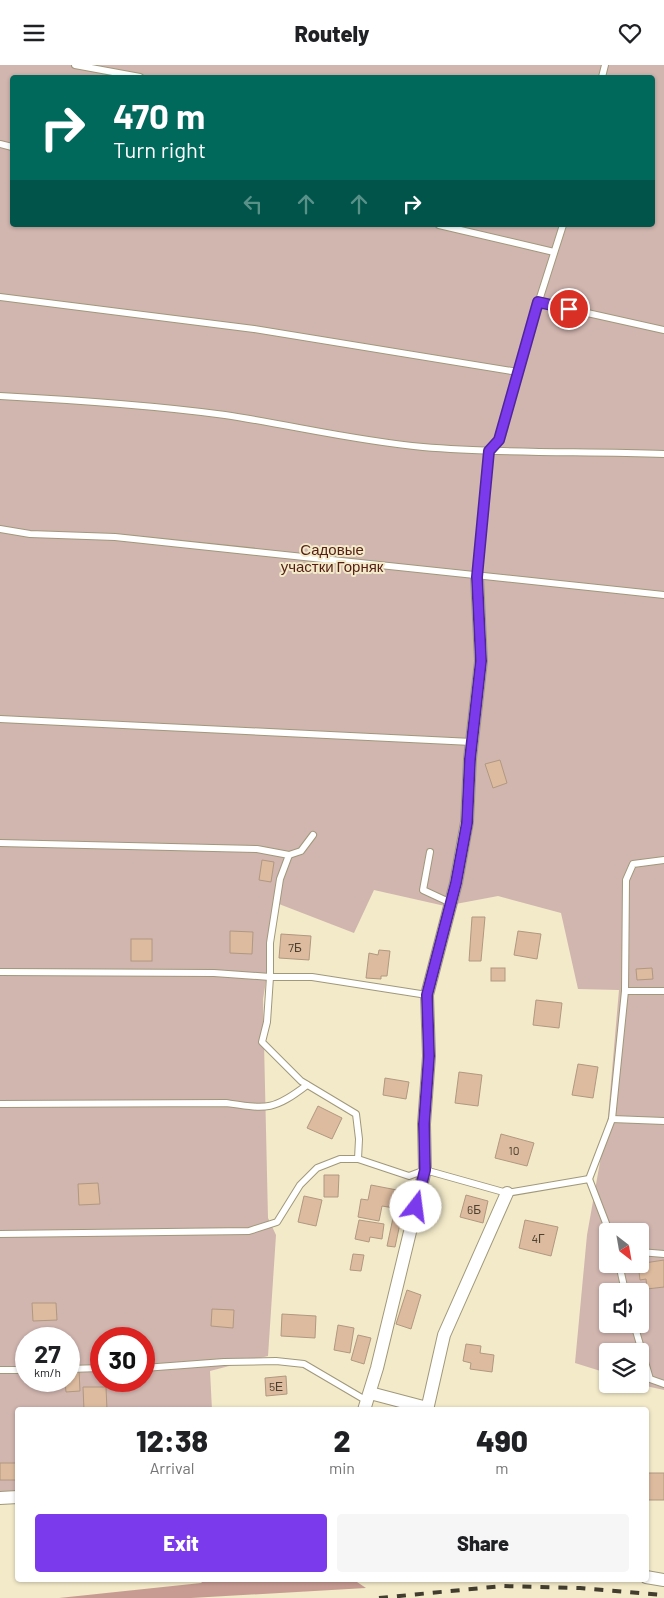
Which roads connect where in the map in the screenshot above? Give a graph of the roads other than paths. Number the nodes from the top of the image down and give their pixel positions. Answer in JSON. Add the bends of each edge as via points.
{"nodes":[{"id":1,"x":75,"y":65,"type":"edge"},
{"id":2,"x":129,"y":75,"type":"edge"},
{"id":3,"x":448,"y":227,"type":"edge"},
{"id":4,"x":562,"y":227,"type":"edge"},
{"id":5,"x":554,"y":252,"type":"junction"},
{"id":6,"x":0,"y":297,"type":"edge"},
{"id":7,"x":538,"y":302,"type":"junction"},
{"id":8,"x":664,"y":330,"type":"edge"},
{"id":9,"x":518,"y":372,"type":"junction"},
{"id":10,"x":0,"y":395,"type":"edge"},
{"id":11,"x":489,"y":451,"type":"junction"},
{"id":12,"x":664,"y":454,"type":"edge"},
{"id":13,"x":0,"y":529,"type":"edge"},
{"id":14,"x":477,"y":577,"type":"junction"},
{"id":15,"x":664,"y":595,"type":"edge"},
{"id":16,"x":0,"y":719,"type":"edge"},
{"id":17,"x":472,"y":742,"type":"junction"},
{"id":18,"x":313,"y":835,"type":"dead end"},
{"id":19,"x":0,"y":843,"type":"edge"},
{"id":20,"x":430,"y":852,"type":"dead end"},
{"id":21,"x":289,"y":855,"type":"junction"},
{"id":22,"x":664,"y":860,"type":"edge"},
{"id":23,"x":451,"y":903,"type":"junction"},
{"id":24,"x":0,"y":972,"type":"edge"},
{"id":25,"x":270,"y":977,"type":"junction"},
{"id":26,"x":625,"y":991,"type":"junction"},
{"id":27,"x":664,"y":991,"type":"edge"},
{"id":28,"x":427,"y":995,"type":"junction"},
{"id":29,"x":307,"y":1085,"type":"junction"},
{"id":30,"x":0,"y":1105,"type":"edge"},
{"id":31,"x":612,"y":1119,"type":"junction"},
{"id":32,"x":664,"y":1121,"type":"edge"},
{"id":33,"x":358,"y":1159,"type":"junction"},
{"id":34,"x":425,"y":1170,"type":"junction"},
{"id":35,"x":589,"y":1179,"type":"junction"},
{"id":36,"x":507,"y":1193,"type":"junction"},
{"id":37,"x":606,"y":1223,"type":"edge"},
{"id":38,"x":0,"y":1235,"type":"edge"},
{"id":39,"x":649,"y":1253,"type":"edge"},
{"id":40,"x":664,"y":1254,"type":"edge"},
{"id":41,"x":637,"y":1333,"type":"edge"},
{"id":42,"x":155,"y":1367,"type":"edge"},
{"id":43,"x":0,"y":1370,"type":"edge"},
{"id":44,"x":15,"y":1370,"type":"edge"},
{"id":45,"x":664,"y":1384,"type":"edge"},
{"id":46,"x":367,"y":1401,"type":"edge"},
{"id":47,"x":412,"y":1407,"type":"edge"},
{"id":48,"x":427,"y":1407,"type":"edge"},
{"id":49,"x":15,"y":1497,"type":"edge"},
{"id":50,"x":0,"y":1498,"type":"edge"},
{"id":51,"x":649,"y":1578,"type":"edge"},
{"id":52,"x":664,"y":1580,"type":"edge"}],
"edges":[{"from":1,"to":2,"type":"lane"},
{"from":3,"to":5,"type":"lane"},
{"from":4,"to":5,"type":"lane"},
{"from":5,"to":7,"type":"lane"},
{"from":6,"to":9,"type":"lane","via":[[254,329]]},
{"from":7,"to":8,"type":"lane"},
{"from":7,"to":9,"type":"lane"},
{"from":9,"to":11,"type":"lane","via":[[499,440]]},
{"from":10,"to":11,"type":"lane","via":[[89,400],[216,414],[363,439]]},
{"from":11,"to":12,"type":"lane"},
{"from":11,"to":14,"type":"lane"},
{"from":13,"to":14,"type":"lane","via":[[116,537]]},
{"from":14,"to":15,"type":"lane"},
{"from":14,"to":17,"type":"street","via":[[481,661]]},
{"from":16,"to":17,"type":"lane"},
{"from":17,"to":23,"type":"street","via":[[467,823]]},
{"from":18,"to":21,"type":"lane","via":[[300,851]]},
{"from":19,"to":21,"type":"lane","via":[[257,849]]},
{"from":20,"to":23,"type":"lane","via":[[423,890]]},
{"from":21,"to":25,"type":"lane","via":[[280,879],[270,943]]},
{"from":22,"to":26,"type":"lane","via":[[633,864],[626,880]]},
{"from":23,"to":28,"type":"street"},
{"from":24,"to":25,"type":"lane","via":[[214,973]]},
{"from":25,"to":28,"type":"lane","via":[[312,977]]},
{"from":25,"to":29,"type":"lane","via":[[267,1022],[262,1042]]},
{"from":26,"to":27,"type":"lane"},
{"from":26,"to":31,"type":"lane"},
{"from":28,"to":34,"type":"street","via":[[429,1056],[424,1124]]},
{"from":29,"to":30,"type":"lane","via":[[286,1101],[262,1108],[226,1103]]},
{"from":29,"to":33,"type":"lane","via":[[356,1114]]},
{"from":31,"to":32,"type":"lane"},
{"from":31,"to":35,"type":"lane"},
{"from":33,"to":34,"type":"lane","via":[[409,1176]]},
{"from":33,"to":38,"type":"lane","via":[[340,1159],[317,1168],[300,1185],[277,1222],[249,1231]]},
{"from":34,"to":36,"type":"lane"},
{"from":34,"to":46,"type":"street"},
{"from":35,"to":36,"type":"lane"},
{"from":35,"to":37,"type":"lane"},
{"from":36,"to":48,"type":"street","via":[[444,1335]]},
{"from":39,"to":40,"type":"lane"},
{"from":41,"to":45,"type":"lane","via":[[650,1379]]},
{"from":42,"to":46,"type":"lane","via":[[224,1362],[304,1364]]},
{"from":43,"to":44,"type":"lane"},
{"from":46,"to":47,"type":"street"},
{"from":49,"to":50,"type":"street"},
{"from":51,"to":52,"type":"street"}]}
